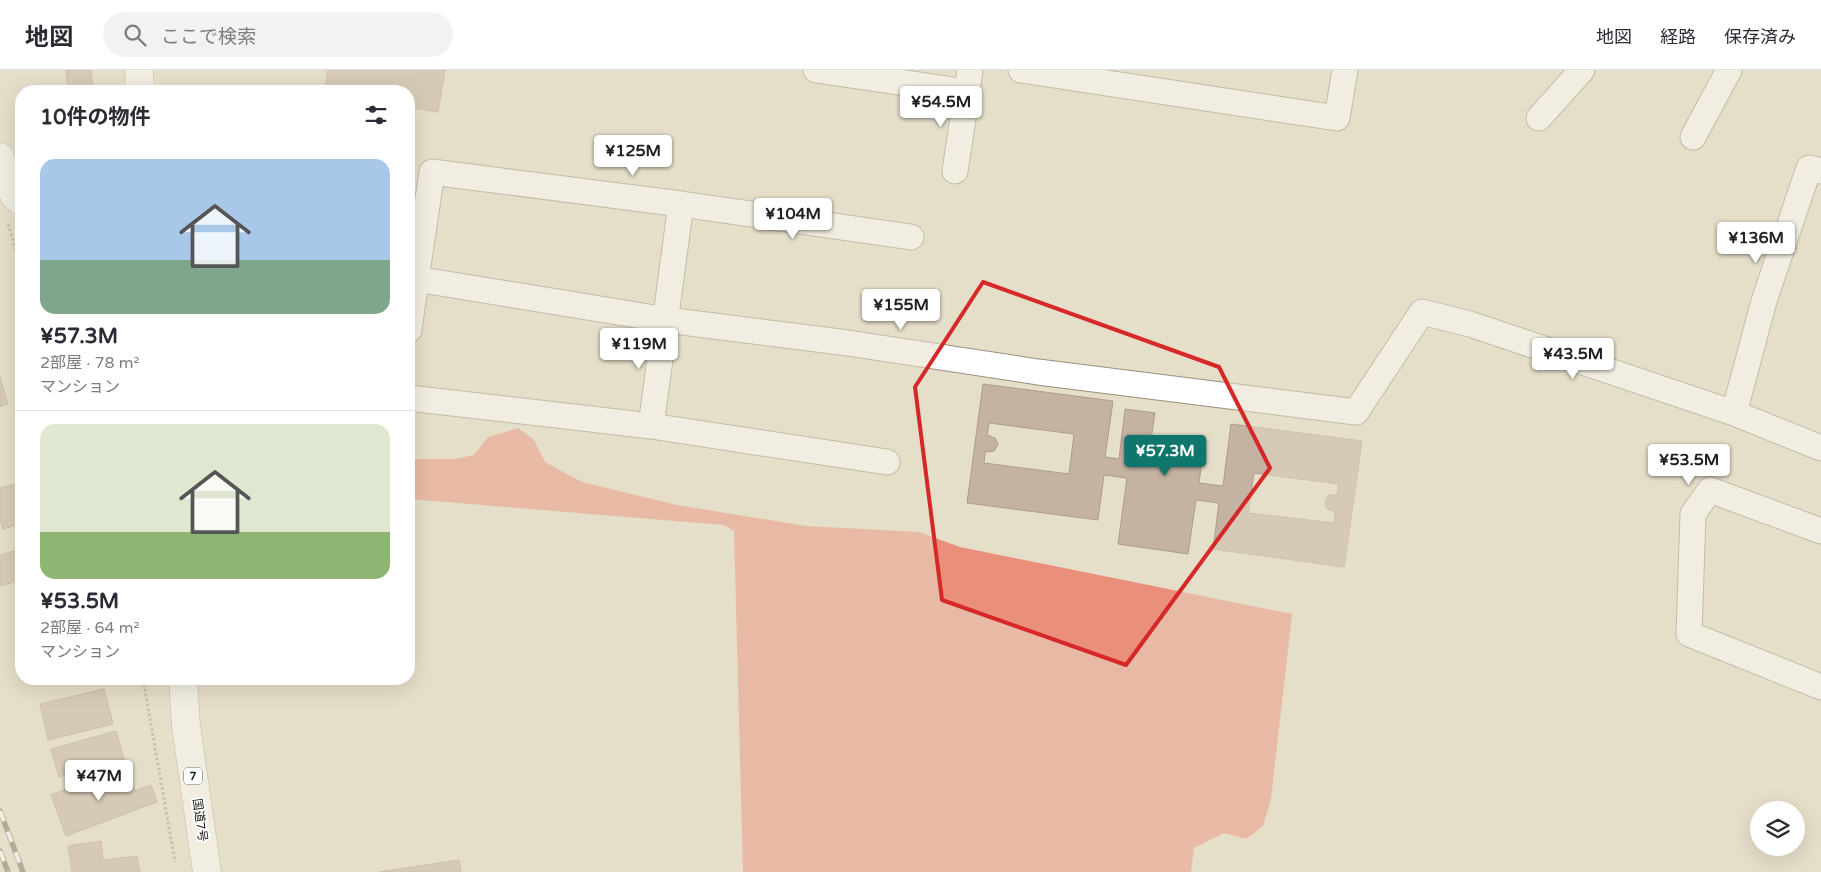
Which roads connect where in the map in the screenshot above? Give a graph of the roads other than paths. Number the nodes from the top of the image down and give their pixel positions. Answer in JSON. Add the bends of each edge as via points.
{"nodes":[{"id":1,"x":139,"y":70,"type":"edge"},
{"id":2,"x":816,"y":70,"type":"edge"},
{"id":3,"x":1021,"y":70,"type":"edge"},
{"id":4,"x":1345,"y":70,"type":"edge"},
{"id":5,"x":1582,"y":70,"type":"edge"},
{"id":6,"x":1729,"y":70,"type":"edge"},
{"id":7,"x":969,"y":81,"type":"edge"},
{"id":8,"x":1164,"y":81,"type":"edge"},
{"id":9,"x":140,"y":85,"type":"edge"},
{"id":10,"x":1539,"y":118,"type":"dead end"},
{"id":11,"x":1693,"y":137,"type":"dead end"},
{"id":12,"x":0,"y":157,"type":"edge"},
{"id":13,"x":955,"y":171,"type":"dead end"},
{"id":14,"x":1821,"y":171,"type":"edge"},
{"id":15,"x":681,"y":204,"type":"junction"},
{"id":16,"x":15,"y":205,"type":"edge"},
{"id":17,"x":911,"y":237,"type":"dead end"},
{"id":18,"x":415,"y":263,"type":"edge"},
{"id":19,"x":415,"y":279,"type":"edge"},
{"id":20,"x":667,"y":320,"type":"junction"},
{"id":21,"x":415,"y":399,"type":"edge"},
{"id":22,"x":1734,"y":413,"type":"junction"},
{"id":23,"x":651,"y":426,"type":"junction"},
{"id":24,"x":1821,"y":448,"type":"edge"},
{"id":25,"x":887,"y":462,"type":"dead end"},
{"id":26,"x":1821,"y":530,"type":"edge"},
{"id":27,"x":172,"y":685,"type":"edge"},
{"id":28,"x":183,"y":685,"type":"edge"},
{"id":29,"x":1821,"y":687,"type":"edge"},
{"id":30,"x":186,"y":726,"type":"junction"},
{"id":31,"x":207,"y":872,"type":"edge"}],
"edges":[{"from":1,"to":9,"type":"main road"},
{"from":2,"to":7,"type":"street"},
{"from":3,"to":8,"type":"street"},
{"from":4,"to":8,"type":"street","via":[[1337,118]]},
{"from":5,"to":10,"type":"street"},
{"from":6,"to":11,"type":"street"},
{"from":7,"to":13,"type":"street"},
{"from":12,"to":16,"type":"main road"},
{"from":14,"to":22,"type":"street","via":[[1809,168],[1764,300]]},
{"from":15,"to":17,"type":"street"},
{"from":15,"to":18,"type":"street","via":[[432,172]]},
{"from":15,"to":20,"type":"street"},
{"from":19,"to":20,"type":"street"},
{"from":20,"to":22,"type":"street","via":[[1356,412],[1422,312],[1470,324]]},
{"from":20,"to":23,"type":"street"},
{"from":21,"to":23,"type":"street"},
{"from":22,"to":24,"type":"street"},
{"from":23,"to":25,"type":"street"},
{"from":26,"to":29,"type":"street","via":[[1710,490],[1693,514],[1689,634]]},
{"from":27,"to":30,"type":"street"},
{"from":28,"to":30,"type":"main road","name":"国道7号","number":"7"},
{"from":30,"to":31,"type":"main road","name":"国道7号","number":"7"}]}
